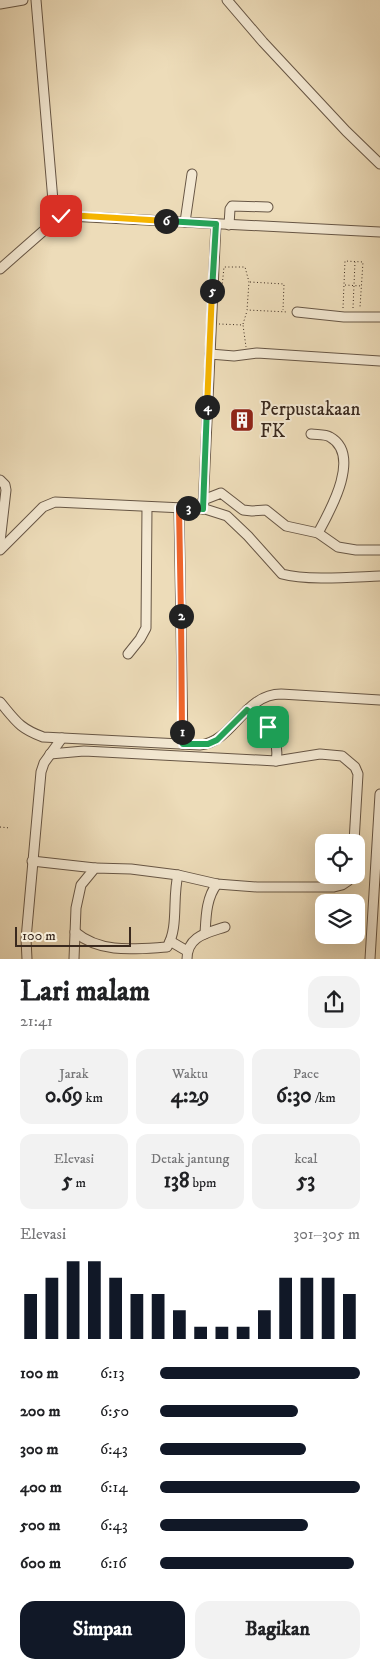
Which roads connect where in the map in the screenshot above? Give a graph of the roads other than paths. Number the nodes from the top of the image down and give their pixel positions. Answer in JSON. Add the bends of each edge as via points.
{"nodes":[{"id":1,"x":23,"y":0,"type":"edge"},
{"id":2,"x":36,"y":0,"type":"edge"},
{"id":3,"x":227,"y":0,"type":"edge"},
{"id":4,"x":0,"y":4,"type":"edge"},
{"id":5,"x":380,"y":164,"type":"edge"},
{"id":6,"x":192,"y":174,"type":"dead end"},
{"id":7,"x":268,"y":207,"type":"dead end"},
{"id":8,"x":57,"y":218,"type":"junction"},
{"id":9,"x":185,"y":222,"type":"junction"},
{"id":10,"x":216,"y":224,"type":"junction"},
{"id":11,"x":228,"y":224,"type":"junction"},
{"id":12,"x":380,"y":232,"type":"edge"},
{"id":13,"x":0,"y":269,"type":"edge"},
{"id":14,"x":297,"y":312,"type":"road end"},
{"id":15,"x":380,"y":316,"type":"edge"},
{"id":16,"x":210,"y":354,"type":"junction"},
{"id":17,"x":380,"y":361,"type":"edge"},
{"id":18,"x":311,"y":434,"type":"dead end"},
{"id":19,"x":0,"y":480,"type":"edge"},
{"id":20,"x":203,"y":504,"type":"junction"},
{"id":21,"x":147,"y":507,"type":"junction"},
{"id":22,"x":179,"y":508,"type":"junction"},
{"id":23,"x":318,"y":533,"type":"junction"},
{"id":24,"x":0,"y":542,"type":"edge"},
{"id":25,"x":0,"y":550,"type":"edge"},
{"id":26,"x":380,"y":550,"type":"edge"},
{"id":27,"x":380,"y":576,"type":"edge"},
{"id":28,"x":128,"y":654,"type":"dead end"},
{"id":29,"x":380,"y":700,"type":"edge"},
{"id":30,"x":0,"y":702,"type":"edge"},
{"id":31,"x":247,"y":710,"type":"junction"},
{"id":32,"x":62,"y":738,"type":"junction"},
{"id":33,"x":183,"y":744,"type":"junction"},
{"id":34,"x":50,"y":754,"type":"junction"},
{"id":35,"x":276,"y":760,"type":"junction"},
{"id":36,"x":380,"y":794,"type":"edge"},
{"id":37,"x":379,"y":823,"type":"edge"},
{"id":38,"x":354,"y":834,"type":"edge"},
{"id":39,"x":32,"y":861,"type":"junction"},
{"id":40,"x":94,"y":868,"type":"junction"},
{"id":41,"x":178,"y":875,"type":"junction"},
{"id":42,"x":217,"y":884,"type":"junction"},
{"id":43,"x":344,"y":884,"type":"edge"},
{"id":44,"x":225,"y":927,"type":"dead end"},
{"id":45,"x":76,"y":932,"type":"junction"},
{"id":46,"x":204,"y":934,"type":"junction"},
{"id":47,"x":170,"y":942,"type":"junction"},
{"id":48,"x":187,"y":955,"type":"edge"},
{"id":49,"x":27,"y":959,"type":"edge"},
{"id":50,"x":74,"y":959,"type":"edge"},
{"id":51,"x":370,"y":959,"type":"edge"}],
"edges":[{"from":1,"to":4,"type":"lane"},
{"from":2,"to":8,"type":"lane"},
{"from":3,"to":5,"type":"lane","via":[[269,49]]},
{"from":6,"to":9,"type":"lane"},
{"from":7,"to":11,"type":"lane","via":[[232,206]]},
{"from":8,"to":9,"type":"lane","via":[[84,216]]},
{"from":8,"to":13,"type":"lane"},
{"from":9,"to":10,"type":"lane"},
{"from":10,"to":11,"type":"lane"},
{"from":10,"to":16,"type":"lane"},
{"from":11,"to":12,"type":"lane"},
{"from":14,"to":15,"type":"lane"},
{"from":16,"to":17,"type":"lane","via":[[257,353]]},
{"from":16,"to":20,"type":"lane"},
{"from":18,"to":23,"type":"lane","via":[[332,438],[341,447],[343,461],[337,499]]},
{"from":19,"to":24,"type":"lane","via":[[6,490]]},
{"from":20,"to":22,"type":"lane"},
{"from":20,"to":23,"type":"lane","via":[[222,493],[243,510],[266,510],[286,526]]},
{"from":20,"to":27,"type":"lane","via":[[227,516],[282,574]]},
{"from":21,"to":22,"type":"lane"},
{"from":21,"to":25,"type":"lane","via":[[49,504],[34,514]]},
{"from":21,"to":28,"type":"lane","via":[[146,628]]},
{"from":22,"to":33,"type":"lane"},
{"from":23,"to":26,"type":"lane","via":[[338,547]]},
{"from":29,"to":31,"type":"lane","via":[[274,694],[260,699]]},
{"from":30,"to":32,"type":"lane","via":[[16,723],[29,732]]},
{"from":31,"to":33,"type":"lane","via":[[217,740],[208,744]]},
{"from":31,"to":35,"type":"lane","via":[[268,727],[276,740]]},
{"from":32,"to":33,"type":"lane"},
{"from":32,"to":34,"type":"lane"},
{"from":34,"to":35,"type":"lane","via":[[84,751]]},
{"from":34,"to":39,"type":"lane","via":[[41,772]]},
{"from":35,"to":38,"type":"lane","via":[[320,754],[342,756],[350,761],[358,774]]},
{"from":36,"to":37,"type":"lane"},
{"from":37,"to":51,"type":"lane"},
{"from":39,"to":40,"type":"lane"},
{"from":39,"to":49,"type":"lane"},
{"from":40,"to":41,"type":"lane"},
{"from":40,"to":45,"type":"lane","via":[[81,885],[76,908]]},
{"from":41,"to":42,"type":"lane"},
{"from":41,"to":47,"type":"lane"},
{"from":42,"to":43,"type":"lane","via":[[257,887],[334,887]]},
{"from":42,"to":46,"type":"lane","via":[[211,892]]},
{"from":44,"to":46,"type":"lane"},
{"from":45,"to":47,"type":"lane","via":[[86,941],[124,950],[167,947]]},
{"from":45,"to":50,"type":"lane"},
{"from":46,"to":48,"type":"lane","via":[[191,942]]},
{"from":47,"to":48,"type":"lane"}]}
